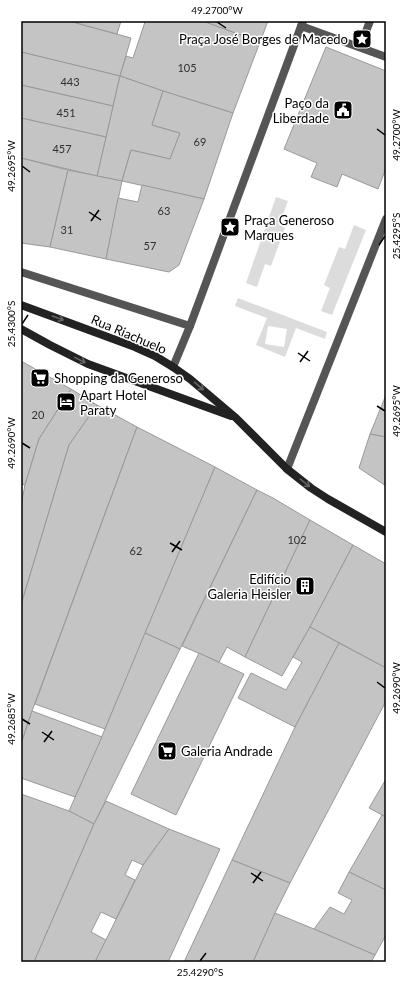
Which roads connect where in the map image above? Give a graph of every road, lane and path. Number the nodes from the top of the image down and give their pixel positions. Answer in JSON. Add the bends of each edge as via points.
{"nodes":[{"id":1,"x":370,"y":21,"type":"edge"},
{"id":2,"x":302,"y":24,"type":"edge"},
{"id":3,"x":360,"y":47,"type":"dead end"},
{"id":4,"x":386,"y":57,"type":"edge"},
{"id":5,"x":386,"y":219,"type":"edge"},
{"id":6,"x":21,"y":272,"type":"edge"},
{"id":7,"x":21,"y":305,"type":"edge"},
{"id":8,"x":190,"y":326,"type":"junction"},
{"id":9,"x":21,"y":329,"type":"edge"},
{"id":10,"x":174,"y":367,"type":"junction"},
{"id":11,"x":236,"y":418,"type":"junction"},
{"id":12,"x":287,"y":469,"type":"junction"},
{"id":13,"x":386,"y":532,"type":"edge"}],
"edges":[{"from":1,"to":3,"type":"street"},
{"from":2,"to":4,"type":"street"},
{"from":2,"to":8,"type":"street"},
{"from":5,"to":12,"type":"street"},
{"from":6,"to":8,"type":"street"},
{"from":7,"to":10,"type":"street","name":"Rua Riachuelo","one_way":true,"via":[[135,347]]},
{"from":8,"to":10,"type":"street"},
{"from":9,"to":11,"type":"street","name":"Rua Riachuelo","one_way":true,"via":[[88,364]]},
{"from":10,"to":11,"type":"street","name":"Rua Riachuelo","one_way":true},
{"from":11,"to":12,"type":"street","name":"Rua Riachuelo"},
{"from":12,"to":13,"type":"street","name":"Rua Riachuelo","one_way":true,"via":[[328,499]]}]}
